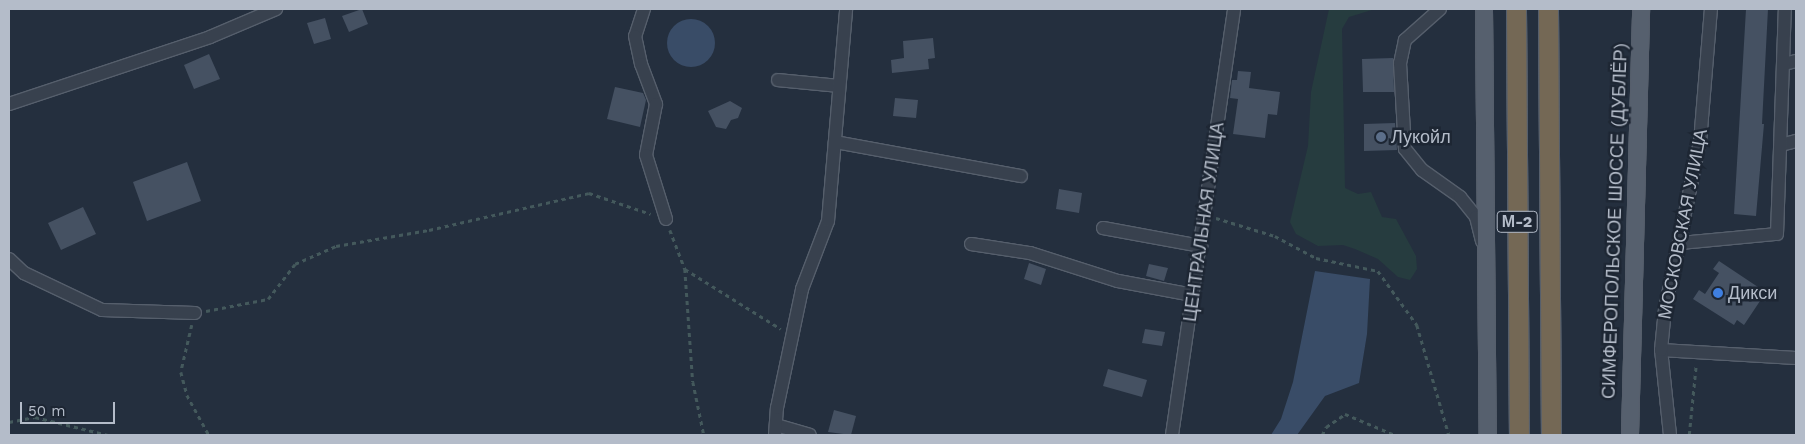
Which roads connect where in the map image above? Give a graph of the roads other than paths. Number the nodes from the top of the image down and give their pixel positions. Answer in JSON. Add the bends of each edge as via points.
{"nodes":[{"id":1,"x":276,"y":9,"type":"edge"},
{"id":2,"x":644,"y":9,"type":"edge"},
{"id":3,"x":846,"y":9,"type":"edge"},
{"id":4,"x":1234,"y":9,"type":"edge"},
{"id":5,"x":1440,"y":9,"type":"edge"},
{"id":6,"x":1484,"y":9,"type":"edge"},
{"id":7,"x":1516,"y":9,"type":"edge"},
{"id":8,"x":1548,"y":9,"type":"edge"},
{"id":9,"x":1641,"y":9,"type":"edge"},
{"id":10,"x":1711,"y":9,"type":"edge"},
{"id":11,"x":1786,"y":9,"type":"edge"},
{"id":12,"x":1790,"y":63,"type":"edge"},
{"id":13,"x":778,"y":80,"type":"dead end"},
{"id":14,"x":839,"y":86,"type":"junction"},
{"id":15,"x":9,"y":104,"type":"edge"},
{"id":16,"x":1796,"y":141,"type":"edge"},
{"id":17,"x":834,"y":142,"type":"junction"},
{"id":18,"x":1781,"y":145,"type":"junction"},
{"id":19,"x":1021,"y":176,"type":"dead end"},
{"id":20,"x":666,"y":218,"type":"road end"},
{"id":21,"x":1104,"y":228,"type":"dead end"},
{"id":22,"x":1681,"y":243,"type":"junction"},
{"id":23,"x":971,"y":244,"type":"dead end"},
{"id":24,"x":1201,"y":246,"type":"junction"},
{"id":25,"x":1486,"y":256,"type":"junction"},
{"id":26,"x":9,"y":259,"type":"edge"},
{"id":27,"x":1193,"y":295,"type":"junction"},
{"id":28,"x":195,"y":313,"type":"road end"},
{"id":29,"x":1661,"y":350,"type":"junction"},
{"id":30,"x":1796,"y":358,"type":"edge"},
{"id":31,"x":775,"y":430,"type":"edge"},
{"id":32,"x":810,"y":435,"type":"edge"},
{"id":33,"x":1172,"y":435,"type":"edge"},
{"id":34,"x":1488,"y":435,"type":"edge"},
{"id":35,"x":1519,"y":435,"type":"edge"},
{"id":36,"x":1551,"y":435,"type":"edge"},
{"id":37,"x":1630,"y":435,"type":"edge"},
{"id":38,"x":1670,"y":435,"type":"edge"}],
"edges":[{"from":1,"to":15,"type":"street","via":[[210,37]]},
{"from":2,"to":20,"type":"street","via":[[635,36],[641,64],[656,104],[646,155]]},
{"from":3,"to":14,"type":"street"},
{"from":4,"to":24,"type":"street","name":"ЦЕНТРАЛЬНАЯ УЛИЦА"},
{"from":5,"to":25,"type":"street","via":[[1405,40],[1400,63],[1405,149],[1422,170],[1460,196],[1476,217]]},
{"from":6,"to":25,"type":"main road"},
{"from":7,"to":35,"type":"highway","number":"М-2"},
{"from":8,"to":36,"type":"highway","number":"М-2"},
{"from":9,"to":37,"type":"main road","name":"СИМФЕРОПОЛЬСКОЕ ШОССЕ (ДУБЛЁР)"},
{"from":10,"to":22,"type":"street","name":"МОСКОВСКАЯ УЛИЦА","via":[[1700,142]]},
{"from":11,"to":12,"type":"street"},
{"from":12,"to":18,"type":"street"},
{"from":13,"to":14,"type":"street"},
{"from":14,"to":17,"type":"street"},
{"from":16,"to":18,"type":"street"},
{"from":17,"to":19,"type":"street"},
{"from":17,"to":31,"type":"street","via":[[828,221],[802,289]]},
{"from":18,"to":22,"type":"street","via":[[1777,234],[1772,237]]},
{"from":21,"to":24,"type":"street"},
{"from":22,"to":29,"type":"street","name":"МОСКОВСКАЯ УЛИЦА","via":[[1665,309]]},
{"from":23,"to":27,"type":"street","via":[[1030,253],[1118,281]]},
{"from":24,"to":27,"type":"street","name":"ЦЕНТРАЛЬНАЯ УЛИЦА"},
{"from":25,"to":34,"type":"main road"},
{"from":26,"to":28,"type":"street","via":[[24,273],[102,310]]},
{"from":27,"to":33,"type":"street","name":"ЦЕНТРАЛЬНАЯ УЛИЦА"},
{"from":29,"to":30,"type":"street"},
{"from":29,"to":38,"type":"street","name":"МОСКОВСКАЯ УЛИЦА"},
{"from":31,"to":32,"type":"street"}]}
